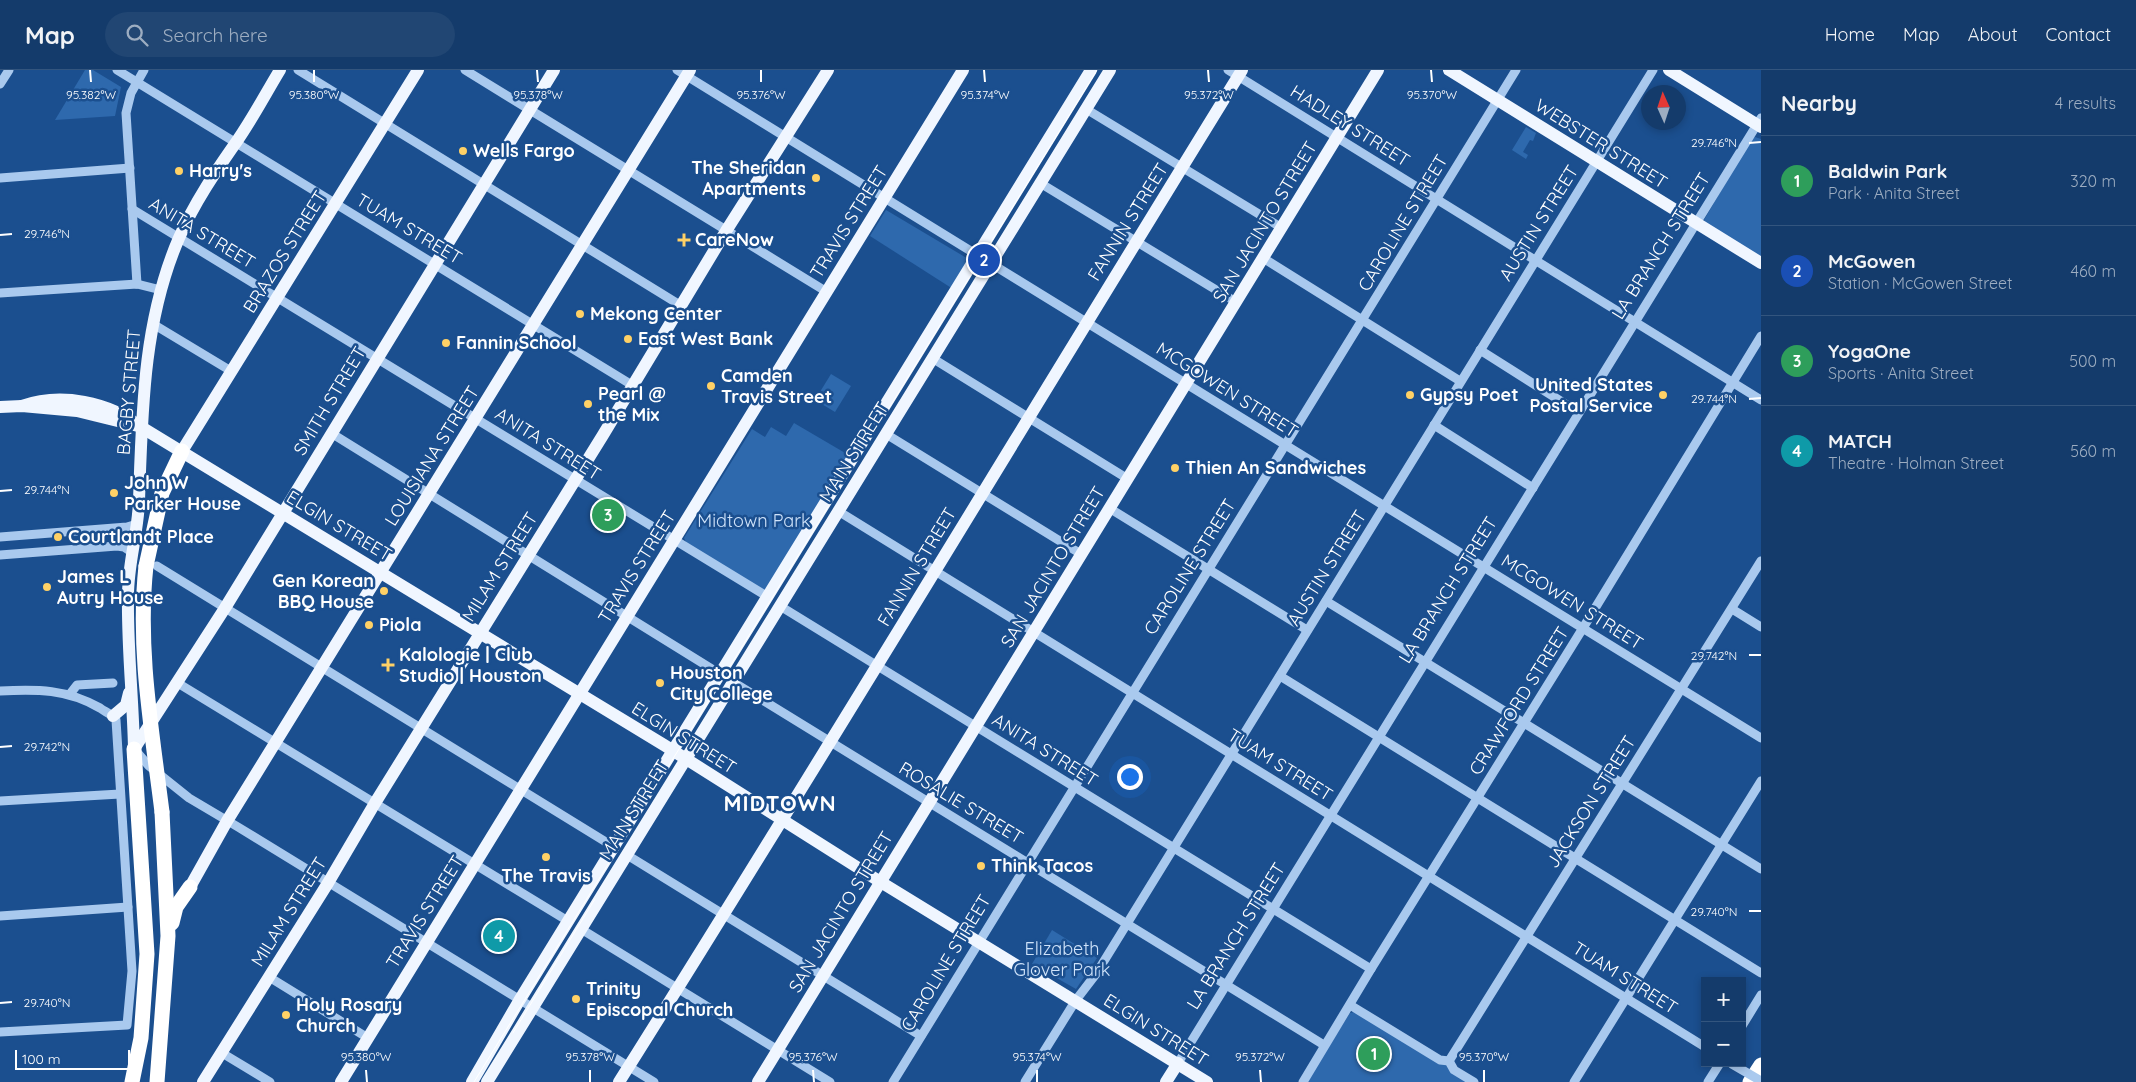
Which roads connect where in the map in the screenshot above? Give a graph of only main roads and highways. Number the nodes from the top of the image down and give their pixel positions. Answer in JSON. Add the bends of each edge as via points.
{"nodes":[{"id":1,"x":280,"y":70,"type":"edge"},
{"id":2,"x":418,"y":70,"type":"edge"},
{"id":3,"x":554,"y":70,"type":"edge"},
{"id":4,"x":828,"y":70,"type":"edge"},
{"id":5,"x":963,"y":70,"type":"edge"},
{"id":6,"x":1091,"y":70,"type":"edge"},
{"id":7,"x":1110,"y":70,"type":"edge"},
{"id":8,"x":1378,"y":70,"type":"edge"},
{"id":9,"x":1448,"y":70,"type":"edge"},
{"id":10,"x":1669,"y":70,"type":"edge"},
{"id":11,"x":685,"y":72,"type":"edge"},
{"id":12,"x":1236,"y":72,"type":"edge"},
{"id":13,"x":1760,"y":123,"type":"edge"},
{"id":14,"x":1761,"y":263,"type":"edge"},
{"id":15,"x":0,"y":407,"type":"edge"},
{"id":16,"x":141,"y":426,"type":"junction"},
{"id":17,"x":182,"y":451,"type":"junction"},
{"id":18,"x":283,"y":513,"type":"junction"},
{"id":19,"x":380,"y":572,"type":"junction"},
{"id":20,"x":480,"y":633,"type":"junction"},
{"id":21,"x":130,"y":683,"type":"junction"},
{"id":22,"x":579,"y":694,"type":"junction"},
{"id":23,"x":113,"y":716,"type":"road end"},
{"id":24,"x":134,"y":749,"type":"junction"},
{"id":25,"x":673,"y":751,"type":"junction"},
{"id":26,"x":686,"y":759,"type":"junction"},
{"id":27,"x":782,"y":820,"type":"junction"},
{"id":28,"x":879,"y":881,"type":"junction"},
{"id":29,"x":190,"y":887,"type":"joint"},
{"id":30,"x":168,"y":936,"type":"junction"},
{"id":31,"x":1178,"y":1064,"type":"junction"},
{"id":32,"x":1761,"y":1065,"type":"edge"},
{"id":33,"x":132,"y":1082,"type":"edge"},
{"id":34,"x":158,"y":1082,"type":"edge"},
{"id":35,"x":203,"y":1082,"type":"edge"},
{"id":36,"x":341,"y":1082,"type":"edge"},
{"id":37,"x":472,"y":1082,"type":"edge"},
{"id":38,"x":487,"y":1082,"type":"edge"},
{"id":39,"x":619,"y":1082,"type":"edge"},
{"id":40,"x":758,"y":1082,"type":"edge"},
{"id":41,"x":1166,"y":1082,"type":"edge"},
{"id":42,"x":1207,"y":1082,"type":"edge"},
{"id":43,"x":1750,"y":1082,"type":"edge"}],
"edges":[{"from":1,"to":16,"type":"main road","name":"BAGBY STREET","via":[[224,157],[179,238],[153,324]]},
{"from":2,"to":17,"type":"main road","name":"BRAZOS STREET"},
{"from":3,"to":18,"type":"main road","name":"SMITH STREET"},
{"from":4,"to":20,"type":"main road","name":"MILAM STREET","via":[[726,230]]},
{"from":5,"to":22,"type":"main road","name":"TRAVIS STREET"},
{"from":6,"to":25,"type":"main road","name":"MAIN STREET"},
{"from":7,"to":26,"type":"main road","name":"MAIN STREET"},
{"from":8,"to":28,"type":"main road","name":"SAN JACINTO STREET","via":[[977,727]]},
{"from":9,"to":14,"type":"main road","name":"WEBSTER STREET"},
{"from":10,"to":13,"type":"main road"},
{"from":11,"to":19,"type":"main road","name":"LOUISIANA STREET","via":[[630,171]]},
{"from":12,"to":27,"type":"main road","name":"FANNIN STREET","via":[[1182,167]]},
{"from":15,"to":16,"type":"main road","name":"ELGIN STREET","via":[[49,400],[95,404],[124,414]]},
{"from":16,"to":17,"type":"main road","name":"ELGIN STREET"},
{"from":16,"to":21,"type":"main road","name":"BAGBY STREET","via":[[137,524],[128,594]]},
{"from":17,"to":18,"type":"main road","name":"ELGIN STREET"},
{"from":17,"to":30,"type":"highway","bridge":true,"via":[[162,493],[152,566],[143,592],[144,661],[162,812]]},
{"from":18,"to":19,"type":"main road","name":"ELGIN STREET"},
{"from":18,"to":24,"type":"main road","name":"SMITH STREET"},
{"from":19,"to":20,"type":"main road","name":"ELGIN STREET"},
{"from":19,"to":29,"type":"main road","name":"LOUISIANA STREET"},
{"from":20,"to":22,"type":"main road","name":"ELGIN STREET"},
{"from":20,"to":35,"type":"main road","name":"MILAM STREET"},
{"from":21,"to":23,"type":"main road","via":[[126,705]]},
{"from":21,"to":24,"type":"main road","name":"BAGBY STREET"},
{"from":22,"to":25,"type":"main road","name":"ELGIN STREET"},
{"from":22,"to":36,"type":"main road","name":"TRAVIS STREET"},
{"from":24,"to":33,"type":"highway","via":[[147,954],[141,1038]]},
{"from":25,"to":26,"type":"main road","name":"ELGIN STREET"},
{"from":25,"to":37,"type":"main road","name":"MAIN STREET"},
{"from":26,"to":27,"type":"main road","name":"ELGIN STREET"},
{"from":26,"to":38,"type":"main road","name":"MAIN STREET"},
{"from":27,"to":28,"type":"main road","name":"ELGIN STREET"},
{"from":27,"to":39,"type":"main road","name":"FANNIN STREET"},
{"from":28,"to":31,"type":"main road","name":"ELGIN STREET"},
{"from":28,"to":40,"type":"main road","name":"SAN JACINTO STREET"},
{"from":29,"to":30,"type":"highway","via":[[176,907]]},
{"from":30,"to":34,"type":"highway"},
{"from":31,"to":41,"type":"main road","name":"LA BRANCH STREET"},
{"from":31,"to":42,"type":"main road","name":"ELGIN STREET"},
{"from":32,"to":43,"type":"highway"}]}
